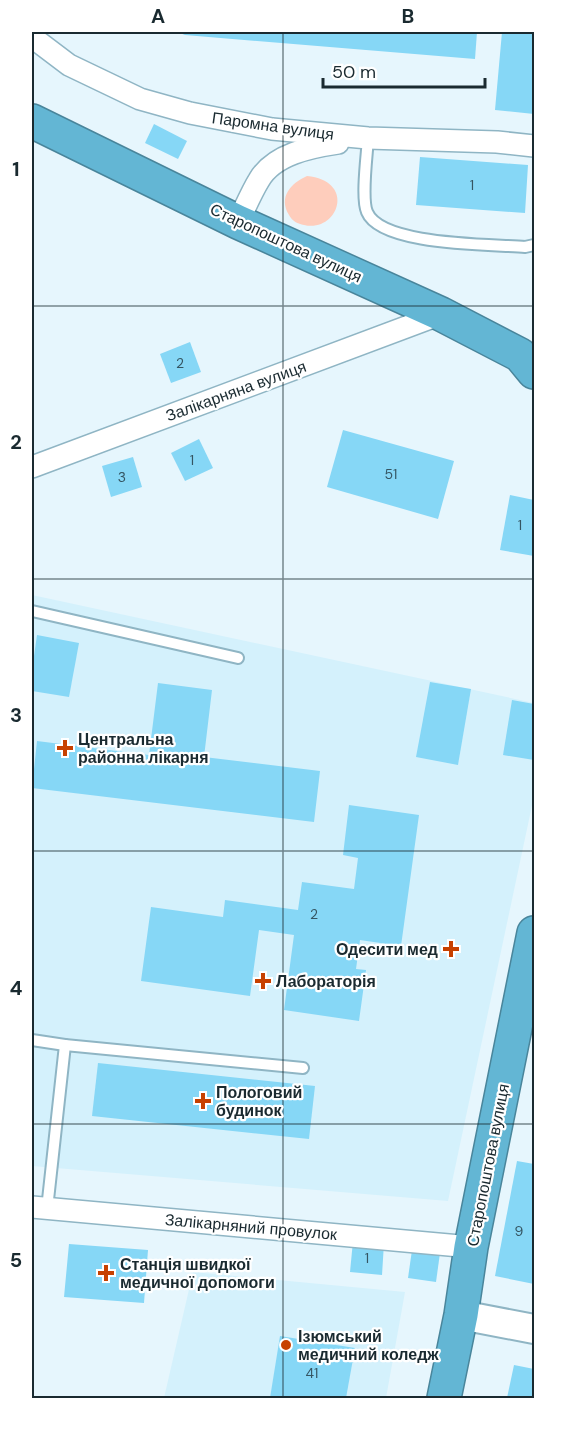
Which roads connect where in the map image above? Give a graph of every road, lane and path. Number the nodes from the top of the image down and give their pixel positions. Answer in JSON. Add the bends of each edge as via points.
{"nodes":[{"id":1,"x":32,"y":37,"type":"edge"},
{"id":2,"x":32,"y":121,"type":"edge"},
{"id":3,"x":368,"y":138,"type":"junction"},
{"id":4,"x":534,"y":146,"type":"edge"},
{"id":5,"x":238,"y":222,"type":"junction"},
{"id":6,"x":534,"y":245,"type":"edge"},
{"id":7,"x":441,"y":314,"type":"junction"},
{"id":8,"x":534,"y":372,"type":"edge"},
{"id":9,"x":32,"y":467,"type":"edge"},
{"id":10,"x":32,"y":611,"type":"edge"},
{"id":11,"x":238,"y":658,"type":"dead end"},
{"id":12,"x":534,"y":933,"type":"edge"},
{"id":13,"x":32,"y":1040,"type":"edge"},
{"id":14,"x":65,"y":1044,"type":"junction"},
{"id":15,"x":303,"y":1068,"type":"dead end"},
{"id":16,"x":39,"y":1208,"type":"edge"},
{"id":17,"x":471,"y":1246,"type":"junction"},
{"id":18,"x":461,"y":1315,"type":"junction"},
{"id":19,"x":534,"y":1329,"type":"edge"},
{"id":20,"x":444,"y":1398,"type":"edge"}],
"edges":[{"from":1,"to":3,"type":"street","name":"Паромна вулиця","via":[[69,64],[140,99],[190,114],[272,129]]},
{"from":2,"to":5,"type":"highway","name":"Старопоштова вулиця"},
{"from":3,"to":4,"type":"street","name":"Паромна вулиця"},
{"from":3,"to":5,"type":"street","via":[[307,148],[268,168]]},
{"from":3,"to":6,"type":"lane","via":[[364,202],[367,213],[378,225],[414,238]]},
{"from":5,"to":7,"type":"highway","name":"Старопоштова вулиця"},
{"from":7,"to":8,"type":"highway","name":"Старопоштова вулиця","via":[[520,355]]},
{"from":7,"to":9,"type":"street","name":"Залікарняна вулиця"},
{"from":10,"to":11,"type":"lane"},
{"from":12,"to":17,"type":"highway","name":"Старопоштова вулиця"},
{"from":13,"to":14,"type":"lane"},
{"from":14,"to":15,"type":"lane"},
{"from":14,"to":16,"type":"lane"},
{"from":16,"to":17,"type":"street","name":"Залікарняний провулок"},
{"from":17,"to":18,"type":"highway","name":"Старопоштова вулиця"},
{"from":18,"to":19,"type":"street"},
{"from":18,"to":20,"type":"highway","name":"Старопоштова вулиця"}]}
